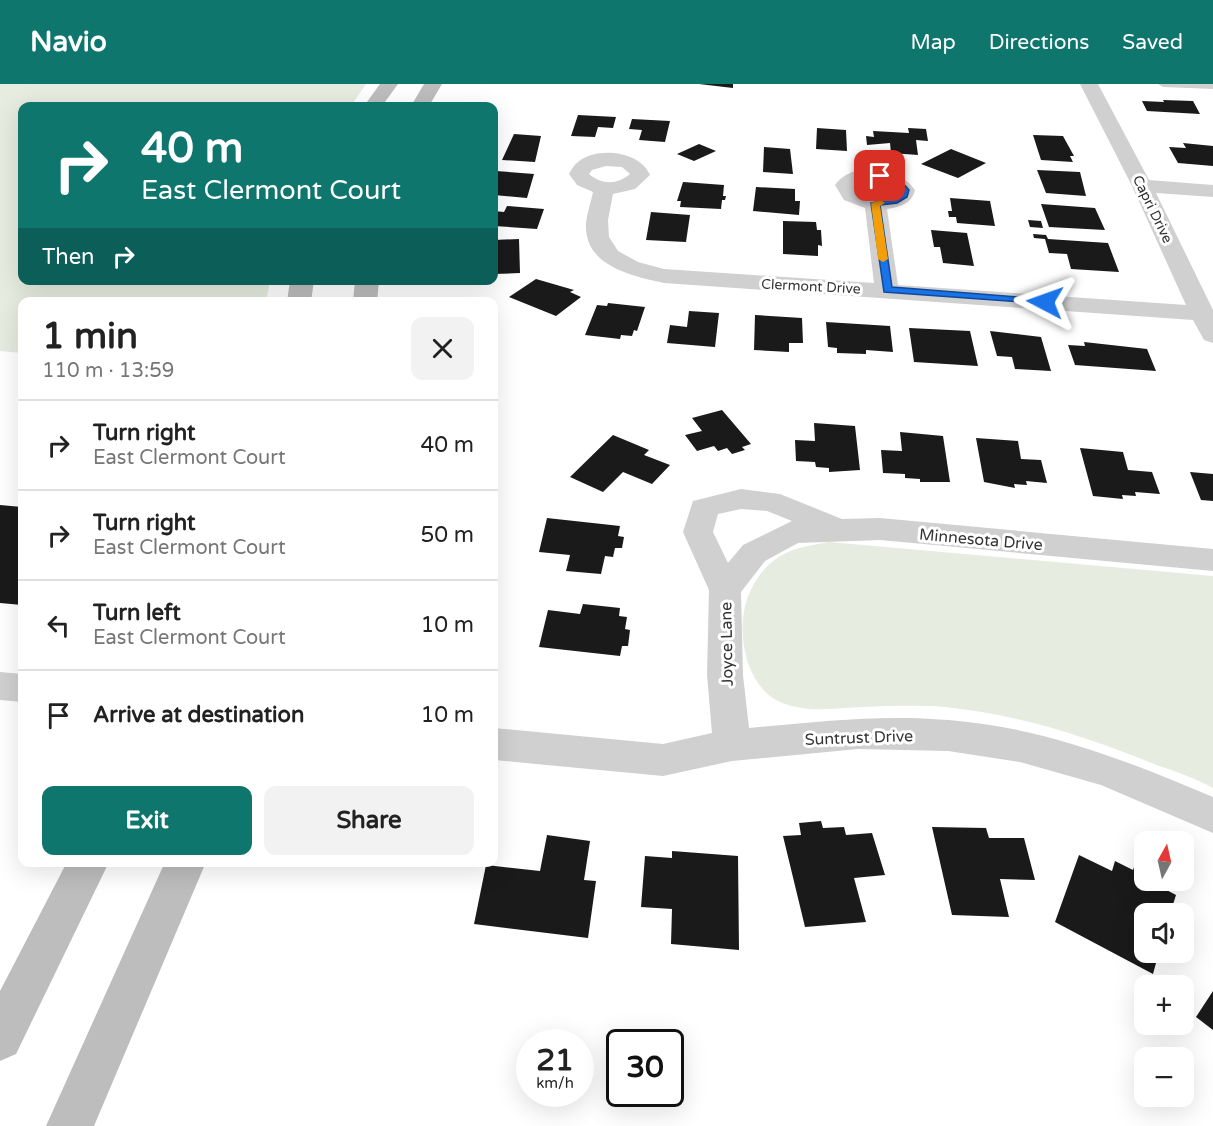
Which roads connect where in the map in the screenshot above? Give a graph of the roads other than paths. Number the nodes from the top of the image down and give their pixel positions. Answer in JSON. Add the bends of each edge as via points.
{"nodes":[{"id":1,"x":389,"y":84,"type":"edge"},
{"id":2,"x":433,"y":84,"type":"edge"},
{"id":3,"x":1089,"y":84,"type":"edge"},
{"id":4,"x":1162,"y":84,"type":"edge"},
{"id":5,"x":1213,"y":86,"type":"edge"},
{"id":6,"x":376,"y":102,"type":"edge"},
{"id":7,"x":422,"y":102,"type":"edge"},
{"id":8,"x":1142,"y":186,"type":"junction"},
{"id":9,"x":604,"y":188,"type":"dead end"},
{"id":10,"x":1213,"y":190,"type":"edge"},
{"id":11,"x":875,"y":203,"type":"dead end"},
{"id":12,"x":887,"y":290,"type":"junction"},
{"id":13,"x":1202,"y":314,"type":"junction"},
{"id":14,"x":1213,"y":335,"type":"edge"},
{"id":15,"x":838,"y":530,"type":"junction"},
{"id":16,"x":754,"y":553,"type":"joint"},
{"id":17,"x":1213,"y":560,"type":"edge"},
{"id":18,"x":725,"y":590,"type":"junction"},
{"id":19,"x":0,"y":686,"type":"edge"},
{"id":20,"x":18,"y":688,"type":"edge"},
{"id":21,"x":498,"y":744,"type":"edge"},
{"id":22,"x":732,"y":745,"type":"junction"},
{"id":23,"x":1213,"y":815,"type":"edge"},
{"id":24,"x":86,"y":867,"type":"edge"},
{"id":25,"x":184,"y":867,"type":"edge"},
{"id":26,"x":0,"y":1038,"type":"edge"},
{"id":27,"x":70,"y":1126,"type":"edge"}],
"edges":[{"from":1,"to":6,"type":"street"},
{"from":2,"to":7,"type":"street"},
{"from":3,"to":8,"type":"street","name":"Capri Drive"},
{"from":4,"to":5,"type":"lane"},
{"from":8,"to":10,"type":"street"},
{"from":8,"to":13,"type":"street","name":"Capri Drive"},
{"from":9,"to":12,"type":"street","name":"Clermont Drive","via":[[598,241],[610,257],[635,270],[676,277]]},
{"from":11,"to":12,"type":"street"},
{"from":12,"to":13,"type":"street","name":"Clermont Drive"},
{"from":13,"to":14,"type":"street","name":"Capri Drive"},
{"from":15,"to":16,"type":"street","name":"Minnesota Drive","via":[[792,532]]},
{"from":15,"to":17,"type":"street","name":"Minnesota Drive","via":[[880,529]]},
{"from":15,"to":18,"type":"street","via":[[764,497],[734,498],[704,508],[698,532]]},
{"from":16,"to":18,"type":"street","name":"Joyce Lane"},
{"from":18,"to":22,"type":"street","name":"Joyce Lane","via":[[725,675]]},
{"from":19,"to":20,"type":"street"},
{"from":21,"to":22,"type":"street","name":"Suntrust Drive","via":[[663,760]]},
{"from":22,"to":23,"type":"street","name":"Suntrust Drive","via":[[858,734],[948,735],[1020,746],[1108,770]]},
{"from":24,"to":26,"type":"street"},
{"from":25,"to":27,"type":"street"}]}
